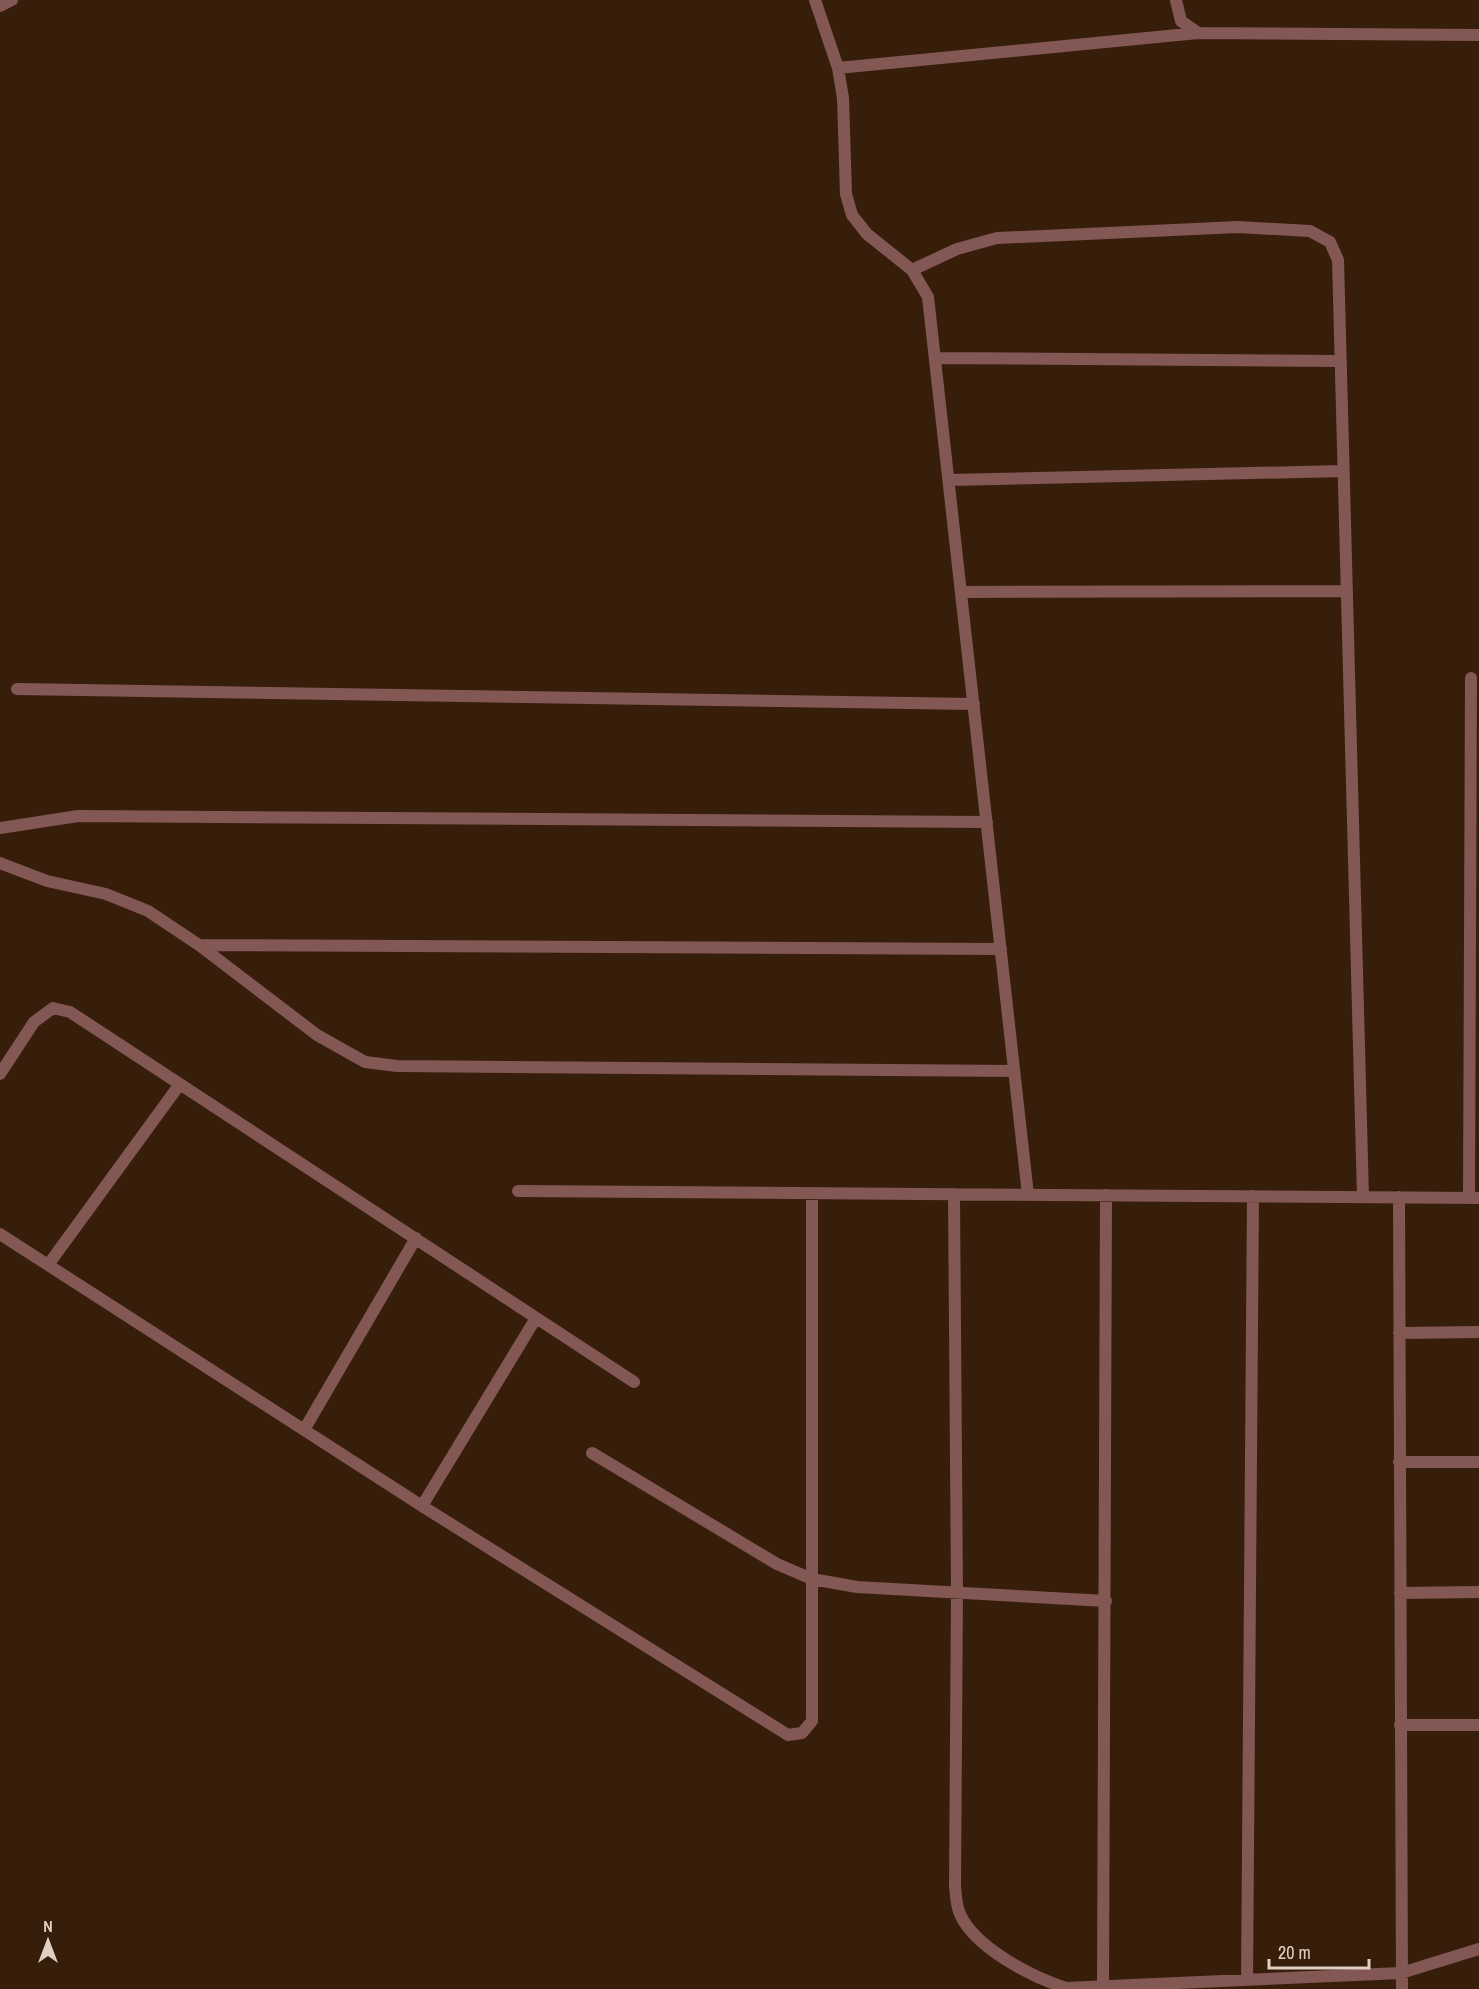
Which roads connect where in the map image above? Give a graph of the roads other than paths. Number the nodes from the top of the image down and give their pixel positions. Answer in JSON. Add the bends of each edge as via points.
{"nodes":[{"id":1,"x":12,"y":0,"type":"edge"},
{"id":2,"x":815,"y":0,"type":"edge"},
{"id":3,"x":1176,"y":0,"type":"edge"},
{"id":4,"x":0,"y":6,"type":"edge"},
{"id":5,"x":1198,"y":33,"type":"junction"},
{"id":6,"x":1479,"y":35,"type":"edge"},
{"id":7,"x":838,"y":68,"type":"junction"},
{"id":8,"x":912,"y":270,"type":"junction"},
{"id":9,"x":936,"y":358,"type":"junction"},
{"id":10,"x":1341,"y":361,"type":"junction"},
{"id":11,"x":1343,"y":471,"type":"junction"},
{"id":12,"x":949,"y":480,"type":"junction"},
{"id":13,"x":1347,"y":591,"type":"junction"},
{"id":14,"x":962,"y":592,"type":"junction"},
{"id":15,"x":1471,"y":678,"type":"dead end"},
{"id":16,"x":17,"y":689,"type":"dead end"},
{"id":17,"x":974,"y":704,"type":"junction"},
{"id":18,"x":987,"y":822,"type":"junction"},
{"id":19,"x":0,"y":828,"type":"edge"},
{"id":20,"x":1,"y":866,"type":"edge"},
{"id":21,"x":199,"y":945,"type":"junction"},
{"id":22,"x":1001,"y":949,"type":"junction"},
{"id":23,"x":1014,"y":1071,"type":"junction"},
{"id":24,"x":0,"y":1074,"type":"edge"},
{"id":25,"x":180,"y":1084,"type":"junction"},
{"id":26,"x":518,"y":1191,"type":"dead end"},
{"id":27,"x":812,"y":1193,"type":"junction"},
{"id":28,"x":954,"y":1194,"type":"junction"},
{"id":29,"x":1028,"y":1195,"type":"junction"},
{"id":30,"x":1106,"y":1195,"type":"junction"},
{"id":31,"x":1253,"y":1196,"type":"junction"},
{"id":32,"x":1363,"y":1197,"type":"junction"},
{"id":33,"x":1399,"y":1197,"type":"junction"},
{"id":34,"x":1474,"y":1198,"type":"edge"},
{"id":35,"x":0,"y":1234,"type":"edge"},
{"id":36,"x":416,"y":1238,"type":"junction"},
{"id":37,"x":48,"y":1265,"type":"junction"},
{"id":38,"x":536,"y":1317,"type":"junction"},
{"id":39,"x":1479,"y":1332,"type":"edge"},
{"id":40,"x":1400,"y":1333,"type":"junction"},
{"id":41,"x":634,"y":1382,"type":"dead end"},
{"id":42,"x":304,"y":1430,"type":"junction"},
{"id":43,"x":592,"y":1453,"type":"dead end"},
{"id":44,"x":1400,"y":1462,"type":"junction"},
{"id":45,"x":1479,"y":1462,"type":"edge"},
{"id":46,"x":422,"y":1506,"type":"junction"},
{"id":47,"x":812,"y":1579,"type":"junction"},
{"id":48,"x":957,"y":1591,"type":"junction"},
{"id":49,"x":1479,"y":1592,"type":"edge"},
{"id":50,"x":1400,"y":1593,"type":"junction"},
{"id":51,"x":1106,"y":1601,"type":"junction"},
{"id":52,"x":1400,"y":1725,"type":"junction"},
{"id":53,"x":1479,"y":1725,"type":"edge"},
{"id":54,"x":1479,"y":1949,"type":"edge"},
{"id":55,"x":1401,"y":1972,"type":"junction"},
{"id":56,"x":1247,"y":1980,"type":"junction"},
{"id":57,"x":1103,"y":1988,"type":"edge"},
{"id":58,"x":1402,"y":1989,"type":"edge"}],
"edges":[{"from":1,"to":4,"type":"street"},
{"from":2,"to":7,"type":"street"},
{"from":3,"to":5,"type":"street","via":[[1181,21]]},
{"from":5,"to":6,"type":"street"},
{"from":5,"to":7,"type":"street"},
{"from":7,"to":8,"type":"street","via":[[843,98],[846,194],[852,215],[867,234]]},
{"from":8,"to":9,"type":"street","via":[[928,297]]},
{"from":8,"to":10,"type":"street","via":[[957,249],[997,238],[1238,227],[1310,231],[1330,242],[1338,260]]},
{"from":9,"to":10,"type":"street"},
{"from":9,"to":12,"type":"street"},
{"from":10,"to":11,"type":"street"},
{"from":11,"to":12,"type":"street"},
{"from":11,"to":13,"type":"street"},
{"from":12,"to":14,"type":"street"},
{"from":13,"to":14,"type":"street"},
{"from":13,"to":32,"type":"street"},
{"from":14,"to":17,"type":"street"},
{"from":15,"to":34,"type":"street"},
{"from":16,"to":17,"type":"street"},
{"from":17,"to":18,"type":"street"},
{"from":18,"to":19,"type":"street","via":[[78,816]]},
{"from":18,"to":22,"type":"street"},
{"from":20,"to":21,"type":"street","via":[[106,894],[148,911]]},
{"from":21,"to":22,"type":"street"},
{"from":21,"to":23,"type":"street","via":[[317,1035],[365,1062],[397,1066]]},
{"from":22,"to":23,"type":"street"},
{"from":23,"to":29,"type":"street"},
{"from":24,"to":25,"type":"street","via":[[34,1022],[54,1008],[70,1012]]},
{"from":25,"to":36,"type":"street"},
{"from":25,"to":37,"type":"street"},
{"from":26,"to":27,"type":"street"},
{"from":27,"to":28,"type":"street"},
{"from":27,"to":47,"type":"street"},
{"from":28,"to":29,"type":"street"},
{"from":28,"to":48,"type":"street"},
{"from":29,"to":30,"type":"street"},
{"from":30,"to":31,"type":"street"},
{"from":30,"to":51,"type":"street"},
{"from":31,"to":32,"type":"street"},
{"from":31,"to":56,"type":"street"},
{"from":32,"to":33,"type":"street"},
{"from":33,"to":34,"type":"street"},
{"from":33,"to":40,"type":"street"},
{"from":35,"to":37,"type":"street"},
{"from":36,"to":38,"type":"street"},
{"from":36,"to":42,"type":"street"},
{"from":37,"to":42,"type":"street"},
{"from":38,"to":41,"type":"street"},
{"from":38,"to":46,"type":"street"},
{"from":39,"to":40,"type":"street"},
{"from":40,"to":44,"type":"street"},
{"from":42,"to":46,"type":"street"},
{"from":43,"to":47,"type":"street","via":[[777,1564]]},
{"from":44,"to":45,"type":"street"},
{"from":44,"to":50,"type":"street"},
{"from":46,"to":47,"type":"street","via":[[788,1735],[802,1733],[812,1721]]},
{"from":47,"to":48,"type":"street","via":[[856,1587]]},
{"from":48,"to":51,"type":"street"},
{"from":48,"to":57,"type":"street","via":[[955,1886],[959,1912],[978,1938],[1039,1979],[1066,1988]]},
{"from":49,"to":50,"type":"street"},
{"from":50,"to":52,"type":"street"},
{"from":51,"to":57,"type":"street"},
{"from":52,"to":53,"type":"street"},
{"from":52,"to":55,"type":"street"},
{"from":54,"to":55,"type":"street"},
{"from":55,"to":56,"type":"street"},
{"from":55,"to":58,"type":"street"},
{"from":56,"to":57,"type":"street"}]}
